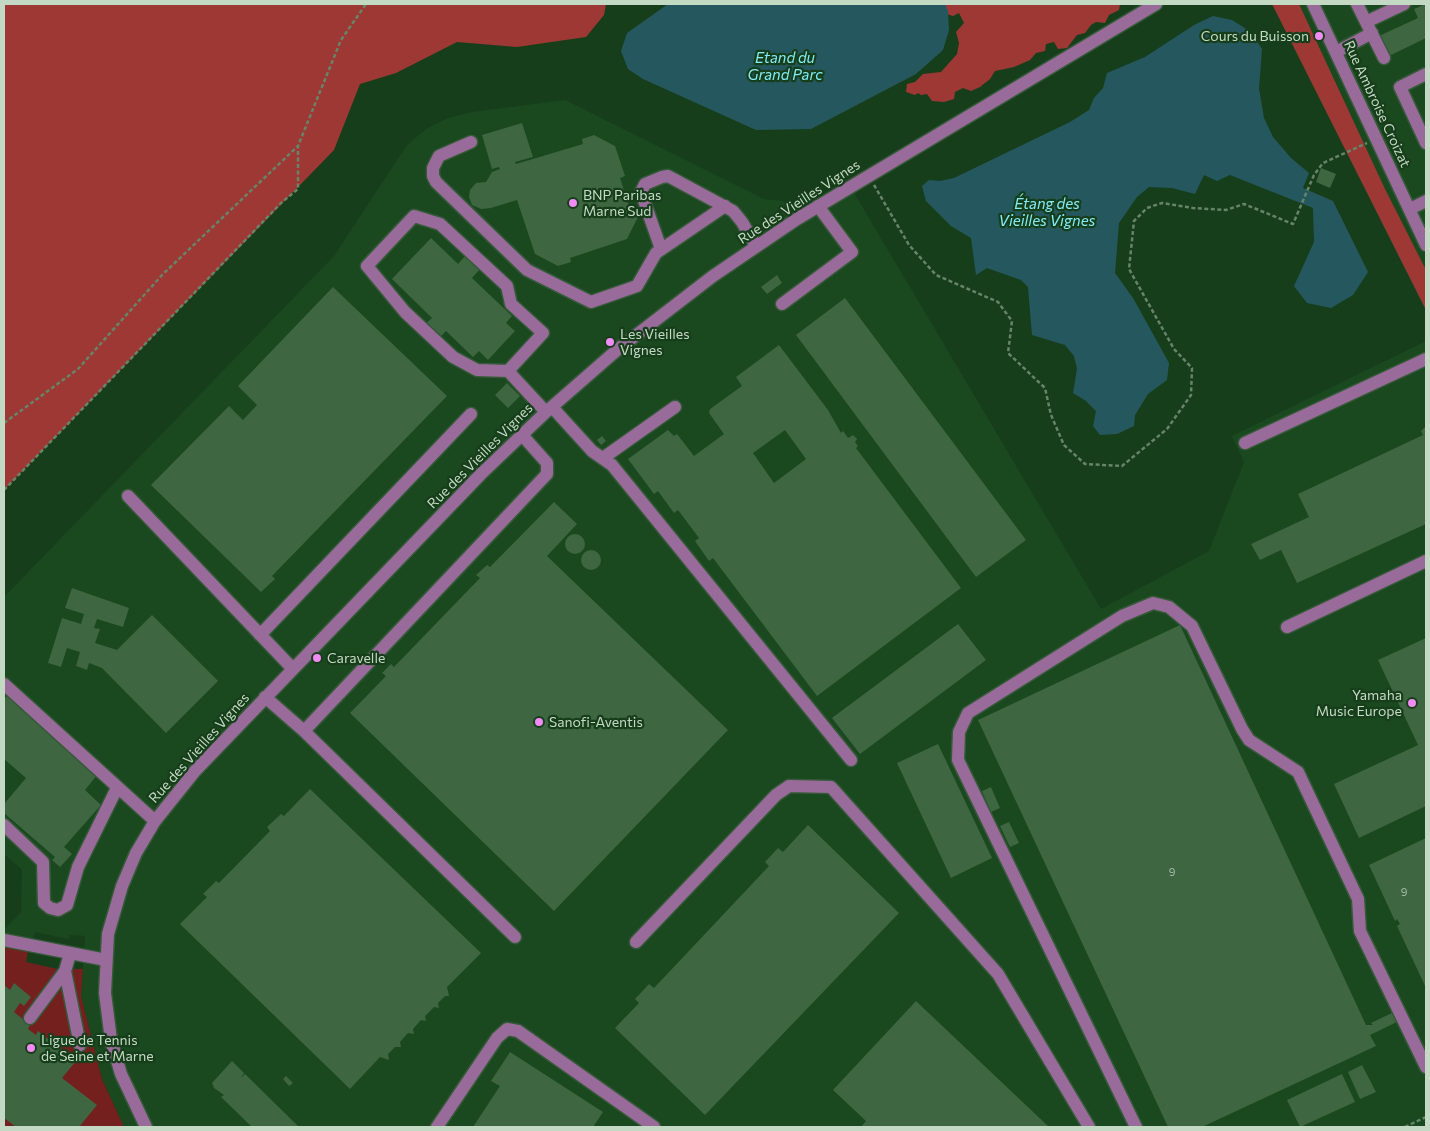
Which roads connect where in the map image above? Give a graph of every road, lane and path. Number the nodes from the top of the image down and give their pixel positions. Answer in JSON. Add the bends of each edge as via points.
{"nodes":[{"id":1,"x":366,"y":4,"type":"edge"},
{"id":2,"x":1156,"y":4,"type":"edge"},
{"id":3,"x":1313,"y":4,"type":"edge"},
{"id":4,"x":1357,"y":4,"type":"edge"},
{"id":5,"x":1404,"y":4,"type":"edge"},
{"id":6,"x":1369,"y":28,"type":"junction"},
{"id":7,"x":1336,"y":52,"type":"junction"},
{"id":8,"x":1384,"y":58,"type":"dead end"},
{"id":9,"x":1426,"y":74,"type":"edge"},
{"id":10,"x":1426,"y":111,"type":"edge"},
{"id":11,"x":1414,"y":117,"type":"junction"},
{"id":12,"x":1376,"y":138,"type":"junction"},
{"id":13,"x":471,"y":142,"type":"dead end"},
{"id":14,"x":1426,"y":143,"type":"edge"},
{"id":15,"x":298,"y":146,"type":"junction"},
{"id":16,"x":869,"y":175,"type":"junction"},
{"id":17,"x":1426,"y":201,"type":"edge"},
{"id":18,"x":726,"y":206,"type":"junction"},
{"id":19,"x":818,"y":206,"type":"junction"},
{"id":20,"x":1410,"y":209,"type":"junction"},
{"id":21,"x":1426,"y":245,"type":"edge"},
{"id":22,"x":756,"y":246,"type":"junction"},
{"id":23,"x":661,"y":249,"type":"junction"},
{"id":24,"x":782,"y":304,"type":"dead end"},
{"id":25,"x":1426,"y":359,"type":"edge"},
{"id":26,"x":508,"y":371,"type":"junction"},
{"id":27,"x":675,"y":407,"type":"dead end"},
{"id":28,"x":549,"y":409,"type":"junction"},
{"id":29,"x":471,"y":414,"type":"dead end"},
{"id":30,"x":4,"y":423,"type":"edge"},
{"id":31,"x":522,"y":435,"type":"junction"},
{"id":32,"x":1245,"y":443,"type":"dead end"},
{"id":33,"x":603,"y":458,"type":"junction"},
{"id":34,"x":4,"y":490,"type":"edge"},
{"id":35,"x":128,"y":496,"type":"dead end"},
{"id":36,"x":1426,"y":561,"type":"edge"},
{"id":37,"x":1287,"y":627,"type":"dead end"},
{"id":38,"x":260,"y":635,"type":"junction"},
{"id":39,"x":293,"y":669,"type":"junction"},
{"id":40,"x":4,"y":684,"type":"edge"},
{"id":41,"x":265,"y":697,"type":"junction"},
{"id":42,"x":304,"y":731,"type":"junction"},
{"id":43,"x":851,"y":760,"type":"dead end"},
{"id":44,"x":117,"y":788,"type":"junction"},
{"id":45,"x":155,"y":821,"type":"junction"},
{"id":46,"x":4,"y":825,"type":"edge"},
{"id":47,"x":515,"y":937,"type":"dead end"},
{"id":48,"x":4,"y":940,"type":"edge"},
{"id":49,"x":636,"y":942,"type":"dead end"},
{"id":50,"x":70,"y":954,"type":"junction"},
{"id":51,"x":106,"y":960,"type":"junction"},
{"id":52,"x":65,"y":971,"type":"junction"},
{"id":53,"x":30,"y":1018,"type":"dead end"},
{"id":54,"x":80,"y":1045,"type":"dead end"},
{"id":55,"x":1426,"y":1067,"type":"edge"},
{"id":56,"x":1426,"y":1117,"type":"edge"},
{"id":57,"x":146,"y":1127,"type":"edge"},
{"id":58,"x":437,"y":1127,"type":"edge"},
{"id":59,"x":654,"y":1127,"type":"edge"},
{"id":60,"x":1089,"y":1127,"type":"edge"},
{"id":61,"x":1136,"y":1127,"type":"edge"},
{"id":62,"x":1405,"y":1127,"type":"edge"}],
"edges":[{"from":1,"to":15,"type":"path","via":[[341,40]]},
{"from":2,"to":16,"type":"street","name":"Rue des Vieilles Vignes"},
{"from":3,"to":7,"type":"street","name":"Rue Ambroise Croizat"},
{"from":4,"to":6,"type":"street"},
{"from":5,"to":6,"type":"street"},
{"from":6,"to":7,"type":"street"},
{"from":6,"to":8,"type":"street"},
{"from":7,"to":12,"type":"street","name":"Rue Ambroise Croizat"},
{"from":9,"to":11,"type":"street","via":[[1400,87]]},
{"from":10,"to":11,"type":"street"},
{"from":11,"to":14,"type":"street"},
{"from":12,"to":16,"type":"path","via":[[1324,163],[1314,175],[1292,224],[1244,204],[1226,210],[1162,203],[1147,208],[1134,221],[1129,269],[1174,349],[1192,368],[1191,395],[1167,429],[1122,466],[1085,464],[1064,445],[1051,414],[1045,388],[1008,353],[1012,321],[998,302],[936,274],[908,245]]},
{"from":12,"to":20,"type":"street","name":"Rue Ambroise Croizat"},
{"from":13,"to":23,"type":"street","via":[[439,156],[433,176],[527,270],[588,302],[595,302],[637,286],[652,258]]},
{"from":15,"to":30,"type":"path","via":[[162,275],[78,368]]},
{"from":15,"to":34,"type":"path","via":[[298,189]]},
{"from":16,"to":19,"type":"street","name":"Rue des Vieilles Vignes"},
{"from":17,"to":20,"type":"street"},
{"from":18,"to":22,"type":"street","via":[[742,222]]},
{"from":18,"to":23,"type":"street"},
{"from":18,"to":23,"type":"street","via":[[668,176],[645,184],[641,192]]},
{"from":19,"to":22,"type":"street","name":"Rue des Vieilles Vignes"},
{"from":19,"to":24,"type":"street","via":[[852,252]]},
{"from":20,"to":21,"type":"street","name":"Rue Ambroise Croizat"},
{"from":22,"to":28,"type":"street","name":"Rue des Vieilles Vignes","via":[[660,316]]},
{"from":25,"to":32,"type":"street"},
{"from":26,"to":26,"type":"street","via":[[543,333],[512,304],[507,286],[440,224],[414,216],[367,266],[405,312],[453,357],[477,370]]},
{"from":26,"to":28,"type":"street"},
{"from":27,"to":33,"type":"street"},
{"from":28,"to":31,"type":"street","name":"Rue des Vieilles Vignes"},
{"from":28,"to":33,"type":"street"},
{"from":29,"to":38,"type":"street"},
{"from":31,"to":39,"type":"street","name":"Rue des Vieilles Vignes"},
{"from":31,"to":42,"type":"street","via":[[547,463],[544,478]]},
{"from":33,"to":43,"type":"street","via":[[612,465]]},
{"from":35,"to":38,"type":"street"},
{"from":36,"to":37,"type":"street"},
{"from":38,"to":39,"type":"street"},
{"from":39,"to":41,"type":"street","name":"Rue des Vieilles Vignes"},
{"from":40,"to":44,"type":"street"},
{"from":41,"to":42,"type":"street"},
{"from":41,"to":45,"type":"street","name":"Rue des Vieilles Vignes","via":[[195,771]]},
{"from":42,"to":47,"type":"street"},
{"from":44,"to":45,"type":"street"},
{"from":44,"to":46,"type":"street","via":[[78,867],[67,905],[58,910],[44,903],[43,862]]},
{"from":45,"to":51,"type":"street","name":"Rue des Vieilles Vignes","via":[[122,886],[108,934]]},
{"from":48,"to":50,"type":"street"},
{"from":49,"to":60,"type":"street","via":[[776,795],[790,786],[831,787],[998,974]]},
{"from":50,"to":51,"type":"street"},
{"from":50,"to":52,"type":"street"},
{"from":51,"to":57,"type":"street","name":"Rue des Vieilles Vignes","via":[[105,994],[111,1040],[121,1074]]},
{"from":52,"to":53,"type":"street"},
{"from":52,"to":54,"type":"street"},
{"from":55,"to":61,"type":"street","via":[[1360,931],[1358,899],[1298,772],[1249,740],[1192,626],[1169,607],[1153,603],[1122,616],[968,713],[958,732],[958,760]]},
{"from":56,"to":62,"type":"path"},
{"from":58,"to":59,"type":"street","via":[[497,1038],[507,1029],[518,1031]]}]}
